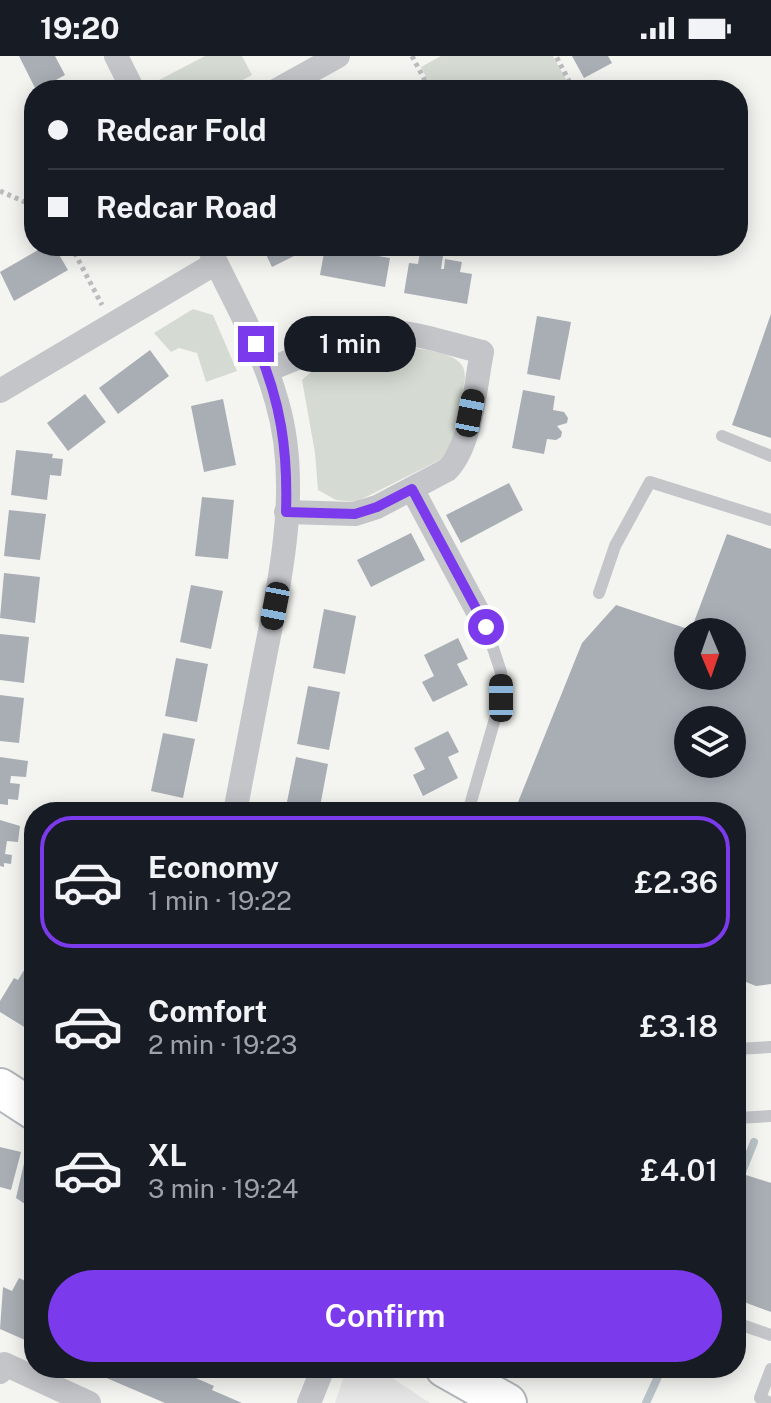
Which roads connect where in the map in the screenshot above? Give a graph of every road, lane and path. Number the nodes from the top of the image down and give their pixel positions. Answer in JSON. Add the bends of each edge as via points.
{"nodes":[{"id":1,"x":116,"y":56,"type":"edge"},
{"id":2,"x":338,"y":56,"type":"edge"},
{"id":3,"x":412,"y":56,"type":"edge"},
{"id":4,"x":556,"y":56,"type":"edge"},
{"id":5,"x":128,"y":80,"type":"edge"},
{"id":6,"x":295,"y":80,"type":"edge"},
{"id":7,"x":425,"y":80,"type":"edge"},
{"id":8,"x":568,"y":80,"type":"edge"},
{"id":9,"x":0,"y":191,"type":"edge"},
{"id":10,"x":24,"y":202,"type":"edge"},
{"id":11,"x":76,"y":256,"type":"edge"},
{"id":12,"x":209,"y":256,"type":"edge"},
{"id":13,"x":213,"y":256,"type":"edge"},
{"id":14,"x":112,"y":325,"type":"junction"},
{"id":15,"x":267,"y":370,"type":"junction"},
{"id":16,"x":0,"y":391,"type":"edge"},
{"id":17,"x":722,"y":436,"type":"dead end"},
{"id":18,"x":771,"y":456,"type":"edge"},
{"id":19,"x":412,"y":489,"type":"junction"},
{"id":20,"x":286,"y":512,"type":"junction"},
{"id":21,"x":771,"y":520,"type":"edge"},
{"id":22,"x":599,"y":593,"type":"dead end"},
{"id":23,"x":486,"y":627,"type":"joint"},
{"id":24,"x":237,"y":802,"type":"edge"},
{"id":25,"x":471,"y":802,"type":"edge"},
{"id":26,"x":771,"y":1047,"type":"edge"},
{"id":27,"x":746,"y":1048,"type":"edge"},
{"id":28,"x":0,"y":1088,"type":"edge"},
{"id":29,"x":24,"y":1104,"type":"edge"},
{"id":30,"x":771,"y":1116,"type":"edge"},
{"id":31,"x":746,"y":1117,"type":"edge"},
{"id":32,"x":746,"y":1326,"type":"edge"},
{"id":33,"x":771,"y":1335,"type":"edge"},
{"id":34,"x":771,"y":1369,"type":"edge"},
{"id":35,"x":0,"y":1372,"type":"edge"},
{"id":36,"x":24,"y":1373,"type":"edge"},
{"id":37,"x":35,"y":1378,"type":"edge"},
{"id":38,"x":319,"y":1378,"type":"edge"},
{"id":39,"x":463,"y":1378,"type":"edge"},
{"id":40,"x":89,"y":1403,"type":"edge"},
{"id":41,"x":309,"y":1403,"type":"edge"},
{"id":42,"x":507,"y":1403,"type":"edge"},
{"id":43,"x":770,"y":1403,"type":"edge"}],
"edges":[{"from":1,"to":5,"type":"street"},
{"from":2,"to":6,"type":"street"},
{"from":3,"to":7,"type":"path"},
{"from":4,"to":8,"type":"path"},
{"from":9,"to":10,"type":"path"},
{"from":11,"to":14,"type":"path"},
{"from":12,"to":14,"type":"street"},
{"from":13,"to":15,"type":"street"},
{"from":14,"to":16,"type":"street"},
{"from":15,"to":19,"type":"street","via":[[373,335],[410,334],[482,352],[460,454],[447,470]]},
{"from":15,"to":20,"type":"street","via":[[285,441]]},
{"from":17,"to":18,"type":"lane"},
{"from":19,"to":20,"type":"street","via":[[355,514]]},
{"from":19,"to":23,"type":"street"},
{"from":20,"to":24,"type":"street","via":[[280,577]]},
{"from":21,"to":22,"type":"lane","via":[[650,482],[615,546]]},
{"from":23,"to":25,"type":"lane","via":[[501,672],[501,698]]},
{"from":26,"to":27,"type":"lane"},
{"from":28,"to":29,"type":"main road"},
{"from":30,"to":31,"type":"lane"},
{"from":32,"to":33,"type":"lane"},
{"from":34,"to":43,"type":"lane","via":[[760,1398]]},
{"from":35,"to":36,"type":"street","via":[[4,1364]]},
{"from":37,"to":40,"type":"street"},
{"from":38,"to":41,"type":"street"},
{"from":39,"to":42,"type":"main road"}]}
